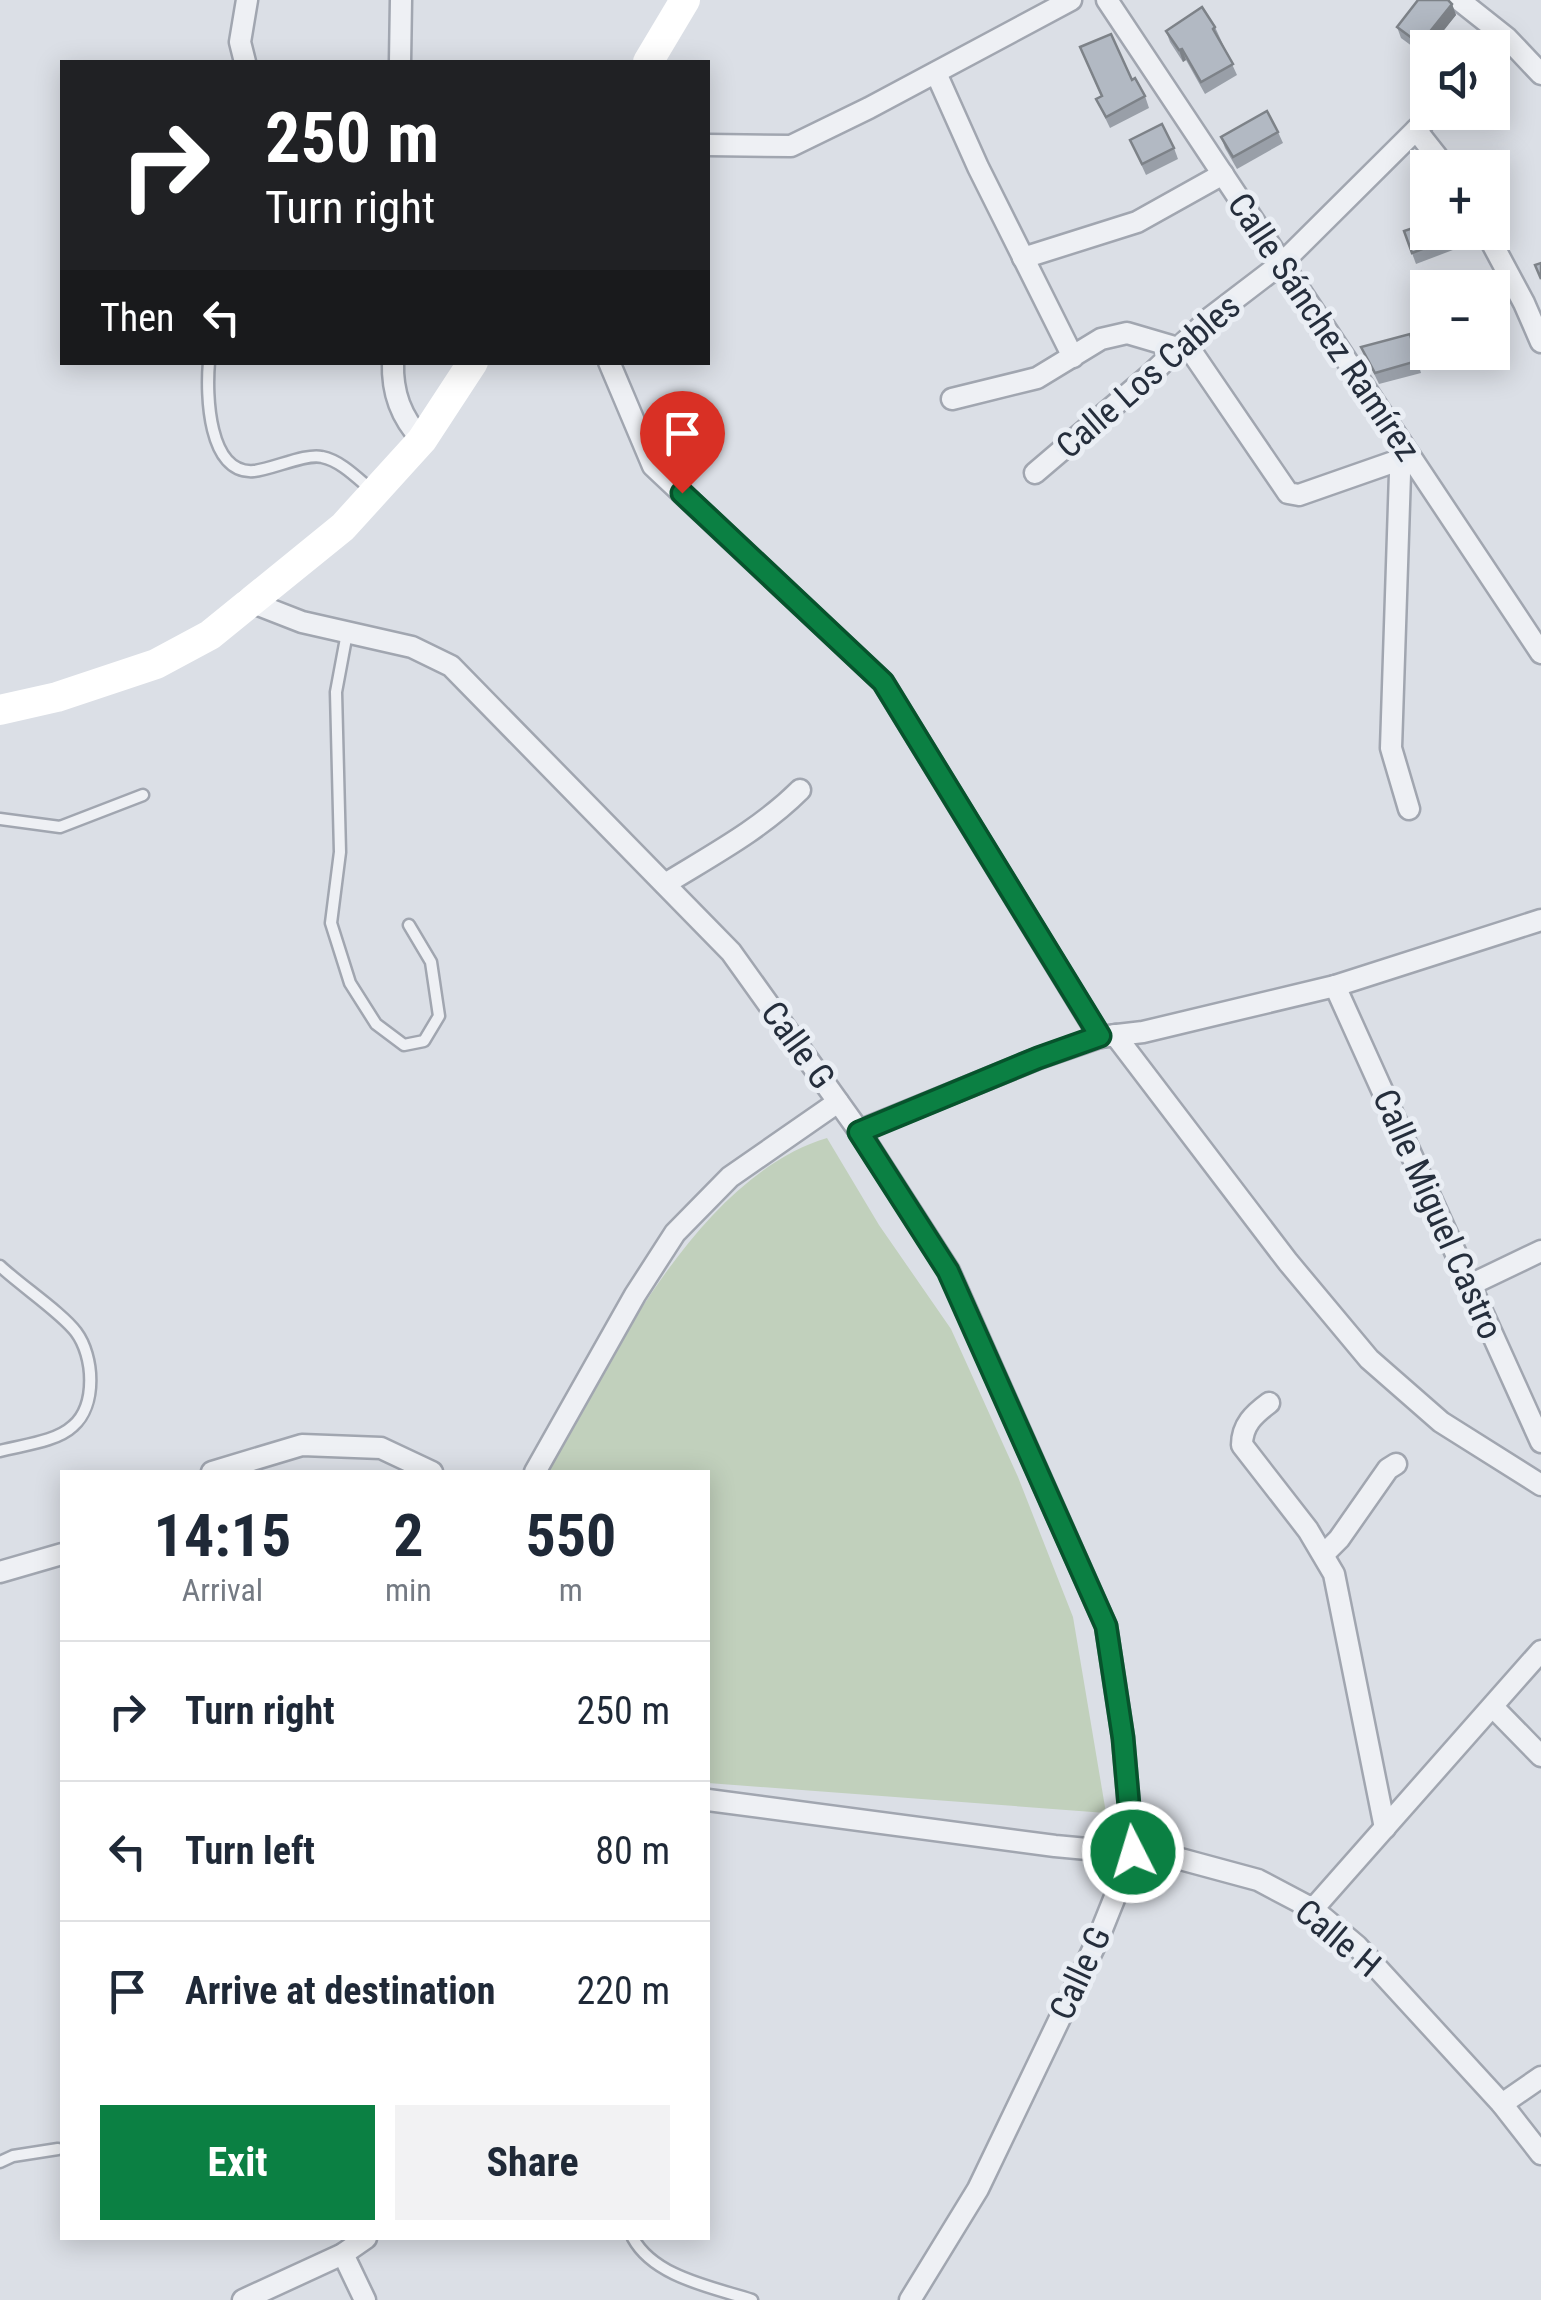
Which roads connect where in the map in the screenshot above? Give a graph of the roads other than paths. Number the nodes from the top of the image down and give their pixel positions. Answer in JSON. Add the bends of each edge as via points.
{"nodes":[{"id":1,"x":247,"y":0,"type":"edge"},
{"id":2,"x":401,"y":0,"type":"edge"},
{"id":3,"x":686,"y":0,"type":"edge"},
{"id":4,"x":1071,"y":0,"type":"edge"},
{"id":5,"x":1107,"y":0,"type":"edge"},
{"id":6,"x":1459,"y":0,"type":"edge"},
{"id":7,"x":1486,"y":30,"type":"edge"},
{"id":8,"x":1510,"y":53,"type":"edge"},
{"id":9,"x":244,"y":60,"type":"edge"},
{"id":10,"x":400,"y":60,"type":"edge"},
{"id":11,"x":649,"y":60,"type":"edge"},
{"id":12,"x":936,"y":72,"type":"junction"},
{"id":13,"x":1541,"y":74,"type":"edge"},
{"id":14,"x":1416,"y":130,"type":"joint"},
{"id":15,"x":710,"y":145,"type":"edge"},
{"id":16,"x":1432,"y":150,"type":"edge"},
{"id":17,"x":1223,"y":174,"type":"junction"},
{"id":18,"x":1496,"y":250,"type":"edge"},
{"id":19,"x":1023,"y":258,"type":"junction"},
{"id":20,"x":1282,"y":263,"type":"junction"},
{"id":21,"x":1541,"y":342,"type":"edge"},
{"id":22,"x":1182,"y":345,"type":"junction"},
{"id":23,"x":1073,"y":357,"type":"junction"},
{"id":24,"x":209,"y":365,"type":"edge"},
{"id":25,"x":392,"y":365,"type":"edge"},
{"id":26,"x":470,"y":365,"type":"edge"},
{"id":27,"x":610,"y":365,"type":"edge"},
{"id":28,"x":952,"y":400,"type":"dead end"},
{"id":29,"x":422,"y":440,"type":"junction"},
{"id":30,"x":1401,"y":450,"type":"junction"},
{"id":31,"x":1035,"y":473,"type":"dead end"},
{"id":32,"x":374,"y":492,"type":"junction"},
{"id":33,"x":248,"y":601,"type":"junction"},
{"id":34,"x":347,"y":632,"type":"junction"},
{"id":35,"x":1541,"y":653,"type":"edge"},
{"id":36,"x":0,"y":710,"type":"edge"},
{"id":37,"x":800,"y":790,"type":"dead end"},
{"id":38,"x":143,"y":795,"type":"dead end"},
{"id":39,"x":1410,"y":810,"type":"dead end"},
{"id":40,"x":0,"y":820,"type":"edge"},
{"id":41,"x":664,"y":884,"type":"junction"},
{"id":42,"x":1541,"y":920,"type":"edge"},
{"id":43,"x":409,"y":925,"type":"dead end"},
{"id":44,"x":1335,"y":986,"type":"junction"},
{"id":45,"x":1108,"y":1036,"type":"junction"},
{"id":46,"x":838,"y":1102,"type":"junction"},
{"id":47,"x":859,"y":1132,"type":"junction"},
{"id":48,"x":1541,"y":1251,"type":"edge"},
{"id":49,"x":0,"y":1266,"type":"edge"},
{"id":50,"x":1470,"y":1284,"type":"junction"},
{"id":51,"x":1269,"y":1403,"type":"dead end"},
{"id":52,"x":1541,"y":1442,"type":"edge"},
{"id":53,"x":0,"y":1451,"type":"edge"},
{"id":54,"x":1396,"y":1464,"type":"dead end"},
{"id":55,"x":219,"y":1470,"type":"edge"},
{"id":56,"x":428,"y":1470,"type":"edge"},
{"id":57,"x":536,"y":1470,"type":"edge"},
{"id":58,"x":1541,"y":1485,"type":"edge"},
{"id":59,"x":1324,"y":1554,"type":"junction"},
{"id":60,"x":60,"y":1555,"type":"edge"},
{"id":61,"x":0,"y":1572,"type":"edge"},
{"id":62,"x":1541,"y":1651,"type":"edge"},
{"id":63,"x":1494,"y":1708,"type":"junction"},
{"id":64,"x":1541,"y":1756,"type":"edge"},
{"id":65,"x":710,"y":1800,"type":"edge"},
{"id":66,"x":1386,"y":1828,"type":"junction"},
{"id":67,"x":1133,"y":1852,"type":"junction"},
{"id":68,"x":1312,"y":1908,"type":"junction"},
{"id":69,"x":1541,"y":2077,"type":"edge"},
{"id":70,"x":1502,"y":2104,"type":"junction"},
{"id":71,"x":58,"y":2149,"type":"dead end"},
{"id":72,"x":1541,"y":2154,"type":"edge"},
{"id":73,"x":0,"y":2162,"type":"edge"},
{"id":74,"x":363,"y":2240,"type":"edge"},
{"id":75,"x":636,"y":2240,"type":"edge"},
{"id":76,"x":343,"y":2254,"type":"junction"},
{"id":77,"x":242,"y":2300,"type":"edge"},
{"id":78,"x":365,"y":2300,"type":"edge"},
{"id":79,"x":752,"y":2300,"type":"edge"},
{"id":80,"x":910,"y":2300,"type":"edge"}],
"edges":[{"from":1,"to":9,"type":"street","via":[[240,42]]},
{"from":2,"to":10,"type":"street"},
{"from":3,"to":11,"type":"main road"},
{"from":4,"to":12,"type":"street"},
{"from":5,"to":17,"type":"street","name":"Calle Sánchez Ramírez"},
{"from":6,"to":7,"type":"street"},
{"from":8,"to":13,"type":"street"},
{"from":12,"to":15,"type":"street","via":[[791,146]]},
{"from":12,"to":19,"type":"street"},
{"from":14,"to":16,"type":"street"},
{"from":14,"to":20,"type":"street","name":"Calle Los Cables"},
{"from":17,"to":19,"type":"street","via":[[1136,222]]},
{"from":17,"to":20,"type":"street","name":"Calle Sánchez Ramírez"},
{"from":18,"to":21,"type":"street"},
{"from":19,"to":23,"type":"street"},
{"from":20,"to":22,"type":"street","name":"Calle Los Cables"},
{"from":20,"to":30,"type":"street","name":"Calle Sánchez Ramírez"},
{"from":22,"to":23,"type":"street","via":[[1127,333]]},
{"from":22,"to":30,"type":"street","via":[[1292,495]]},
{"from":22,"to":31,"type":"street","name":"Calle Los Cables"},
{"from":23,"to":28,"type":"street","via":[[1037,378]]},
{"from":24,"to":32,"type":"lane","via":[[206,398],[222,455],[235,469],[251,472],[322,456]]},
{"from":25,"to":29,"type":"street","via":[[396,399]]},
{"from":26,"to":29,"type":"main road"},
{"from":27,"to":45,"type":"street","via":[[653,466],[883,682]]},
{"from":29,"to":32,"type":"main road"},
{"from":30,"to":35,"type":"street","name":"Calle Sánchez Ramírez"},
{"from":30,"to":39,"type":"street","via":[[1391,748]]},
{"from":32,"to":33,"type":"main road","via":[[344,526]]},
{"from":33,"to":34,"type":"street","name":"Calle G"},
{"from":33,"to":36,"type":"main road","via":[[210,635],[156,664]]},
{"from":34,"to":41,"type":"street","name":"Calle G","via":[[412,647],[451,666]]},
{"from":34,"to":43,"type":"lane","via":[[336,692],[340,852],[331,923],[350,983],[376,1024],[404,1045],[424,1041],[439,1016],[431,962]]},
{"from":37,"to":41,"type":"street","via":[[754,830]]},
{"from":38,"to":40,"type":"lane","via":[[60,827]]},
{"from":41,"to":46,"type":"street","name":"Calle G","via":[[731,952]]},
{"from":42,"to":44,"type":"street"},
{"from":44,"to":45,"type":"street"},
{"from":44,"to":50,"type":"street","name":"Calle Miguel Castro"},
{"from":45,"to":47,"type":"street"},
{"from":45,"to":58,"type":"street","via":[[1369,1358],[1440,1422]]},
{"from":46,"to":47,"type":"street","name":"Calle G"},
{"from":46,"to":57,"type":"street","via":[[730,1177],[675,1232]]},
{"from":47,"to":67,"type":"street","name":"Calle G","via":[[948,1271],[1106,1626]]},
{"from":48,"to":50,"type":"street"},
{"from":49,"to":53,"type":"lane","via":[[76,1333],[92,1376],[83,1414],[72,1428]]},
{"from":50,"to":52,"type":"street","name":"Calle Miguel Castro"},
{"from":51,"to":59,"type":"street","via":[[1253,1416],[1242,1445]]},
{"from":54,"to":59,"type":"street"},
{"from":55,"to":56,"type":"street","via":[[302,1445],[381,1448]]},
{"from":59,"to":66,"type":"street","via":[[1342,1604]]},
{"from":60,"to":61,"type":"street"},
{"from":62,"to":63,"type":"street"},
{"from":63,"to":64,"type":"street"},
{"from":63,"to":66,"type":"street"},
{"from":65,"to":67,"type":"street","name":"Calle H"},
{"from":66,"to":68,"type":"street"},
{"from":67,"to":68,"type":"street","name":"Calle H","via":[[1258,1880]]},
{"from":67,"to":80,"type":"street","name":"Calle G","via":[[978,2188]]},
{"from":68,"to":70,"type":"street","name":"Calle H","via":[[1357,1946]]},
{"from":69,"to":70,"type":"street"},
{"from":70,"to":72,"type":"street","name":"Calle H"},
{"from":71,"to":73,"type":"lane"},
{"from":74,"to":76,"type":"street"},
{"from":75,"to":79,"type":"lane","via":[[653,2262]]},
{"from":76,"to":77,"type":"street"},
{"from":76,"to":78,"type":"street"}]}
